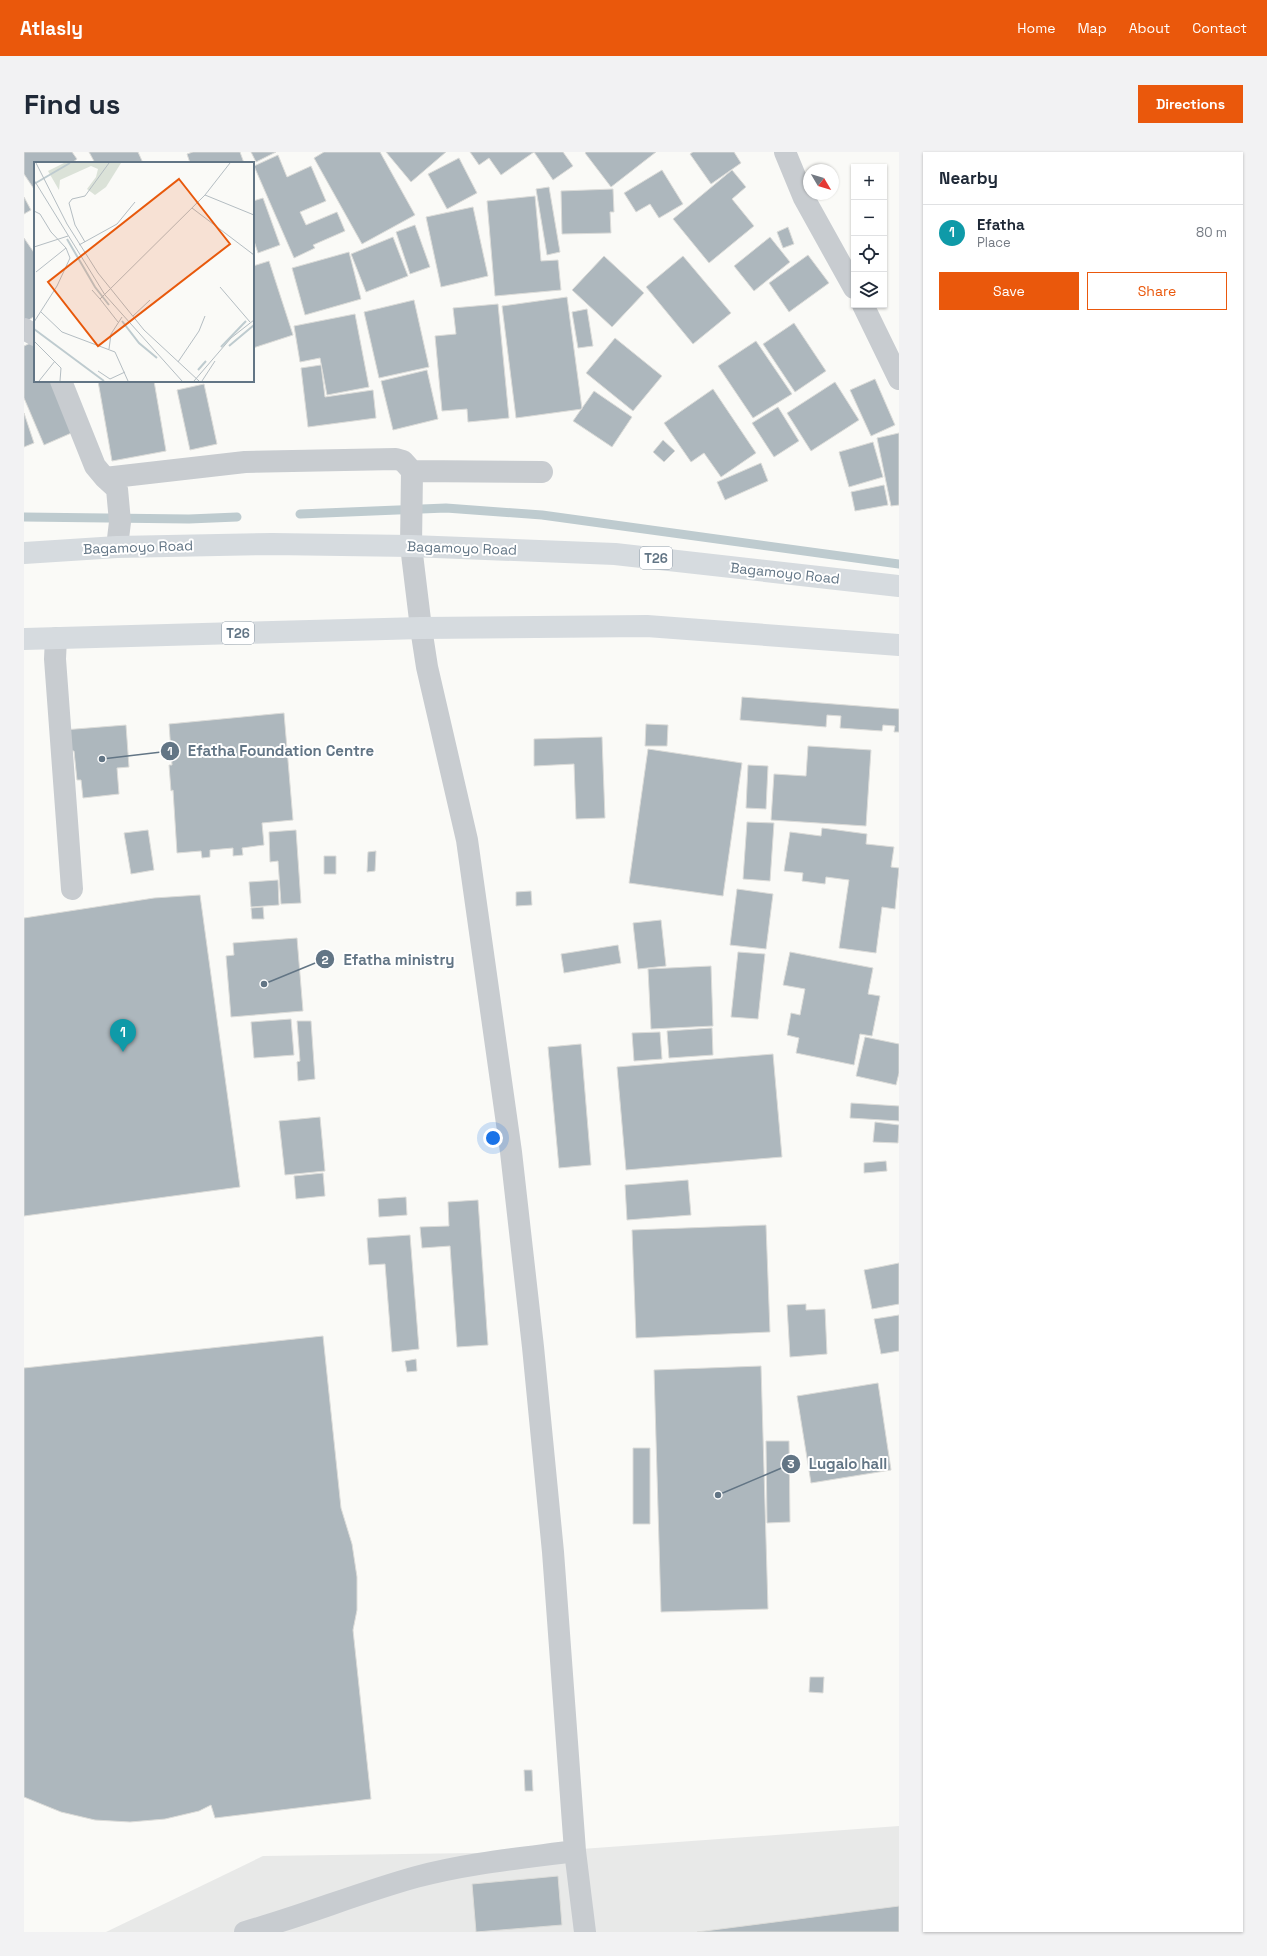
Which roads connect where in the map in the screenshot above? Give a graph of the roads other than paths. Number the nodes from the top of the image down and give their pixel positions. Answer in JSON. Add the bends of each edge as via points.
{"nodes":[{"id":1,"x":785,"y":152,"type":"edge"},
{"id":2,"x":851,"y":283,"type":"edge"},
{"id":3,"x":864,"y":308,"type":"edge"},
{"id":4,"x":24,"y":329,"type":"edge"},
{"id":5,"x":34,"y":334,"type":"edge"},
{"id":6,"x":899,"y":379,"type":"edge"},
{"id":7,"x":61,"y":382,"type":"edge"},
{"id":8,"x":412,"y":471,"type":"junction"},
{"id":9,"x":542,"y":472,"type":"dead end"},
{"id":10,"x":111,"y":486,"type":"junction"},
{"id":11,"x":411,"y":546,"type":"junction"},
{"id":12,"x":117,"y":547,"type":"junction"},
{"id":13,"x":24,"y":553,"type":"edge"},
{"id":14,"x":899,"y":586,"type":"edge"},
{"id":15,"x":421,"y":628,"type":"junction"},
{"id":16,"x":56,"y":638,"type":"junction"},
{"id":17,"x":24,"y":639,"type":"edge"},
{"id":18,"x":899,"y":645,"type":"edge"},
{"id":19,"x":72,"y":889,"type":"dead end"},
{"id":20,"x":575,"y":1851,"type":"junction"},
{"id":21,"x":245,"y":1932,"type":"edge"},
{"id":22,"x":586,"y":1932,"type":"edge"}],
"edges":[{"from":1,"to":2,"type":"lane","via":[[804,198]]},
{"from":3,"to":6,"type":"lane"},
{"from":4,"to":5,"type":"lane"},
{"from":7,"to":10,"type":"lane","via":[[95,466]]},
{"from":8,"to":9,"type":"lane"},
{"from":8,"to":10,"type":"lane","via":[[403,461],[396,459],[253,462]]},
{"from":8,"to":11,"type":"lane"},
{"from":10,"to":12,"type":"lane","via":[[120,522]]},
{"from":11,"to":12,"type":"highway","name":"Bagamoyo Road","number":"T26","via":[[272,544]]},
{"from":11,"to":14,"type":"highway","name":"Bagamoyo Road","number":"T26","via":[[615,554]]},
{"from":11,"to":15,"type":"lane"},
{"from":12,"to":13,"type":"highway","name":"Bagamoyo Road","number":"T26"},
{"from":15,"to":16,"type":"highway","number":"T26"},
{"from":15,"to":18,"type":"highway","number":"T26","via":[[647,626]]},
{"from":15,"to":20,"type":"lane","via":[[427,667],[467,840],[511,1152],[552,1544]]},
{"from":16,"to":17,"type":"highway","number":"T26"},
{"from":16,"to":19,"type":"lane","via":[[55,659]]},
{"from":20,"to":21,"type":"lane","via":[[418,1876]]},
{"from":20,"to":22,"type":"lane"}]}
